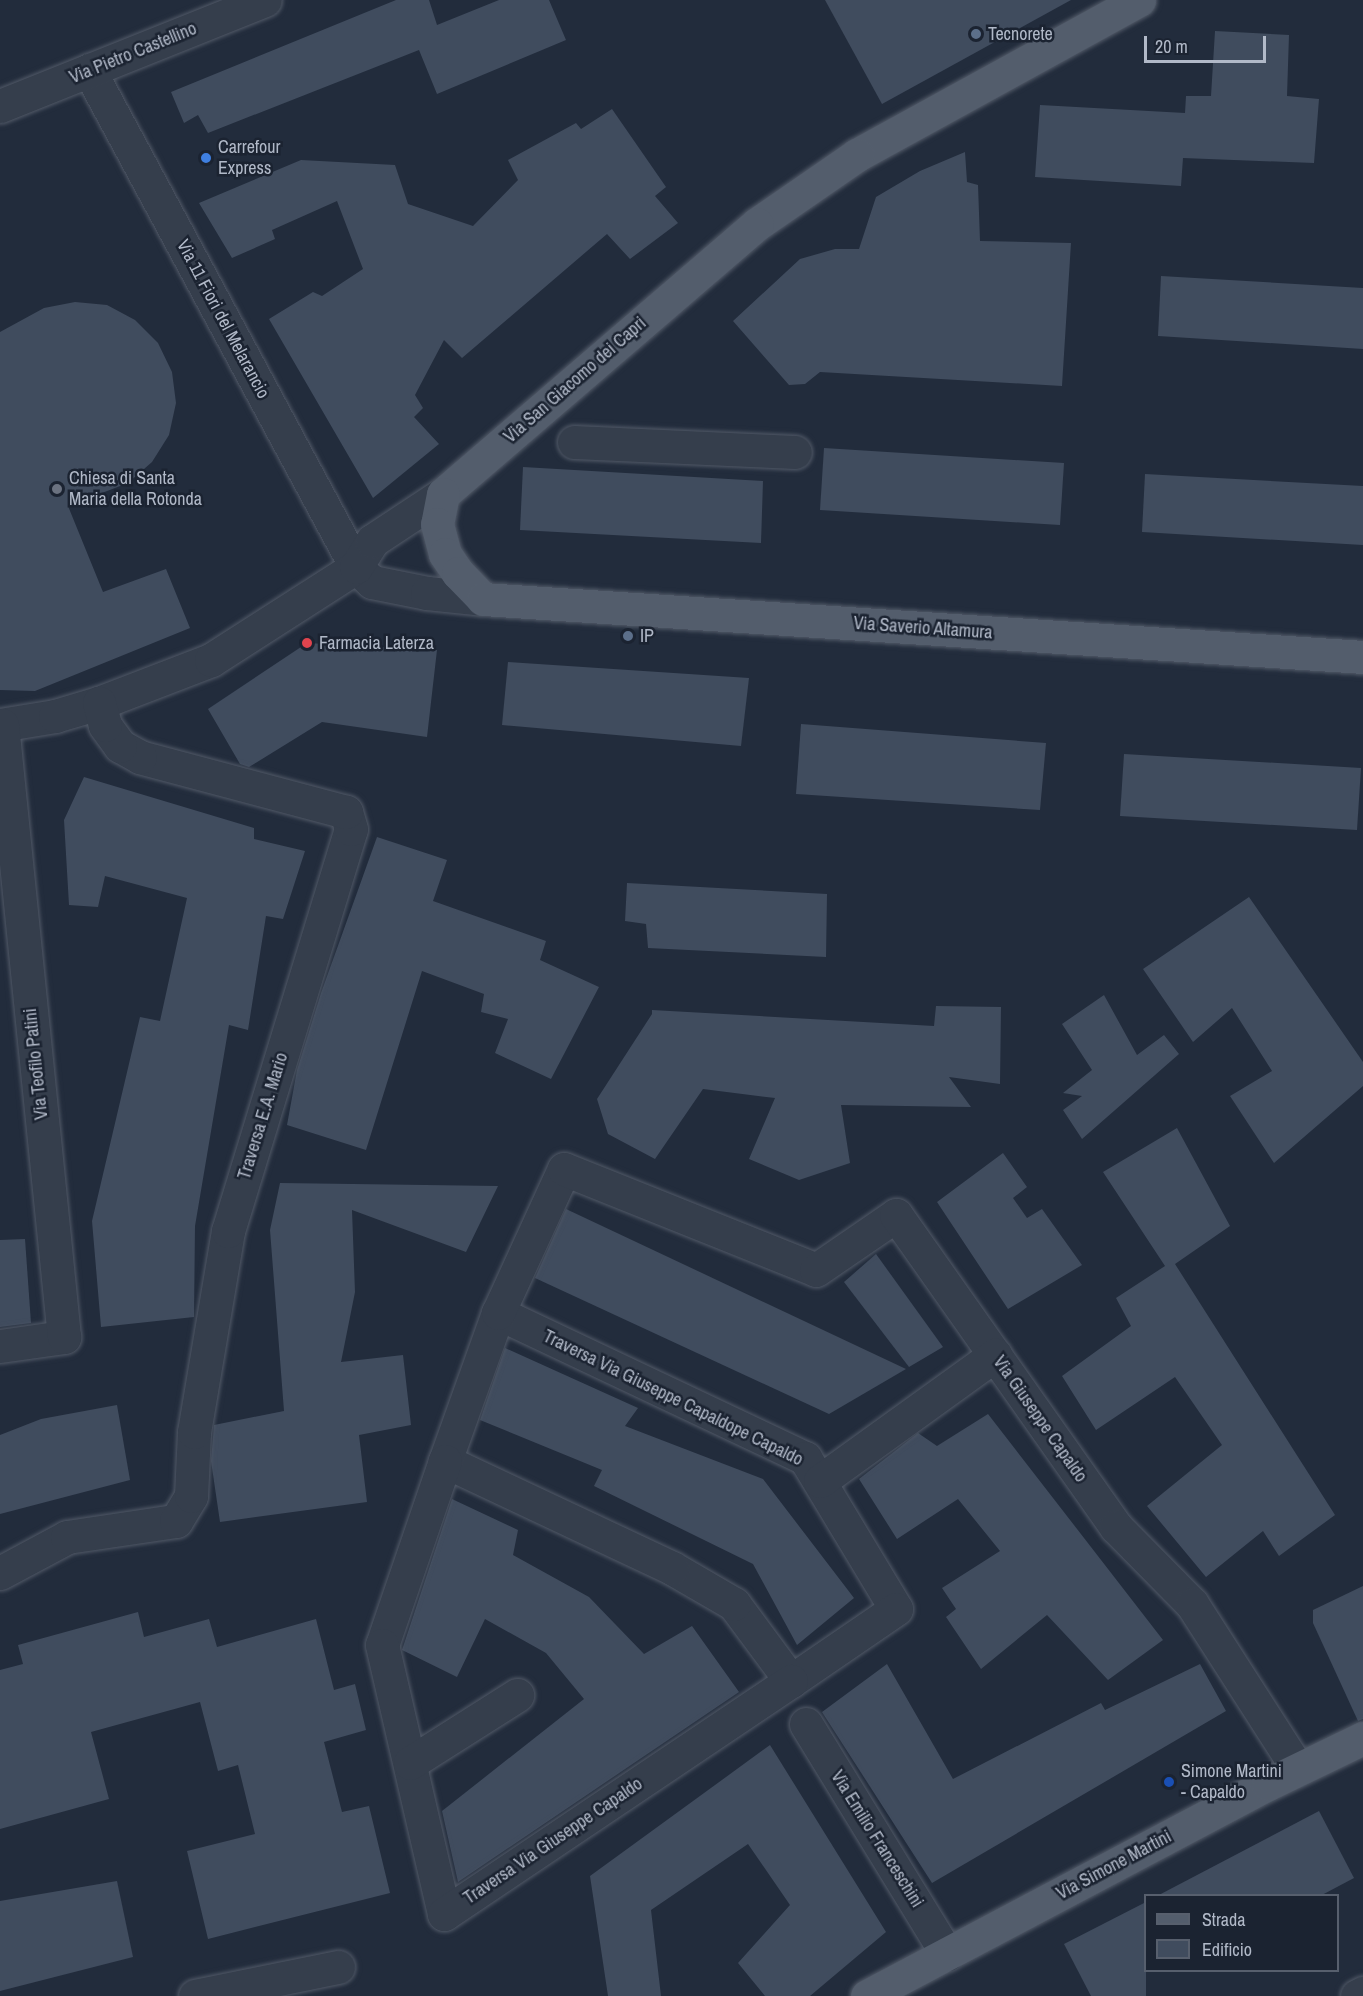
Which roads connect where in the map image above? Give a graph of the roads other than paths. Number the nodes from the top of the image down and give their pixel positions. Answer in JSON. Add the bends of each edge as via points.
{"nodes":[{"id":1,"x":265,"y":0,"type":"edge"},
{"id":2,"x":1139,"y":0,"type":"edge"},
{"id":3,"x":89,"y":70,"type":"junction"},
{"id":4,"x":0,"y":106,"type":"edge"},
{"id":5,"x":574,"y":442,"type":"dead end"},
{"id":6,"x":795,"y":452,"type":"dead end"},
{"id":7,"x":443,"y":494,"type":"junction"},
{"id":8,"x":356,"y":567,"type":"junction"},
{"id":9,"x":483,"y":599,"type":"junction"},
{"id":10,"x":1363,"y":657,"type":"edge"},
{"id":11,"x":99,"y":703,"type":"junction"},
{"id":12,"x":1,"y":725,"type":"edge"},
{"id":13,"x":498,"y":1313,"type":"junction"},
{"id":14,"x":0,"y":1347,"type":"edge"},
{"id":15,"x":995,"y":1355,"type":"junction"},
{"id":16,"x":445,"y":1461,"type":"junction"},
{"id":17,"x":820,"y":1481,"type":"junction"},
{"id":18,"x":0,"y":1573,"type":"edge"},
{"id":19,"x":791,"y":1681,"type":"junction"},
{"id":20,"x":517,"y":1695,"type":"dead end"},
{"id":21,"x":806,"y":1725,"type":"dead end"},
{"id":22,"x":1363,"y":1738,"type":"edge"},
{"id":23,"x":410,"y":1762,"type":"junction"},
{"id":24,"x":1298,"y":1769,"type":"junction"},
{"id":25,"x":947,"y":1954,"type":"junction"},
{"id":26,"x":338,"y":1967,"type":"dead end"},
{"id":27,"x":1363,"y":1993,"type":"edge"},
{"id":28,"x":195,"y":1996,"type":"edge"},
{"id":29,"x":867,"y":1996,"type":"edge"},
{"id":30,"x":1357,"y":1996,"type":"edge"}],
"edges":[{"from":1,"to":3,"type":"street","name":"Via Pietro Castellino"},
{"from":2,"to":7,"type":"main road","name":"Via San Giacomo dei Capri","via":[[857,155],[757,224]]},
{"from":3,"to":4,"type":"street","name":"Via Pietro Castellino"},
{"from":3,"to":8,"type":"street","name":"Via 11 Fiori del Melarancio"},
{"from":5,"to":6,"type":"street"},
{"from":7,"to":8,"type":"street","name":"Via San Giacomo dei Capri","via":[[372,542]]},
{"from":7,"to":9,"type":"main road","via":[[437,524],[445,554]]},
{"from":8,"to":9,"type":"street","name":"Via Saverio Altamura","via":[[372,582]]},
{"from":8,"to":11,"type":"street","name":"Via San Giacomo dei Capri","via":[[211,660]]},
{"from":9,"to":10,"type":"main road","name":"Via Saverio Altamura"},
{"from":11,"to":12,"type":"street","name":"Via San Giacomo dei Capri","via":[[55,716]]},
{"from":11,"to":18,"type":"street","name":"Traversa E.A. Mario","via":[[105,726],[120,746],[140,757],[346,812],[351,829],[228,1231],[194,1432],[191,1496],[176,1521],[67,1537]]},
{"from":12,"to":14,"type":"street","name":"Via Teofilo Patini","via":[[64,1337]]},
{"from":13,"to":15,"type":"street","name":"Via Giuseppe Capaldo","via":[[564,1169],[816,1270],[896,1215]]},
{"from":13,"to":16,"type":"street"},
{"from":13,"to":17,"type":"street","name":"Traversa Via Giuseppe Capaldope Capaldo","via":[[805,1458]]},
{"from":15,"to":17,"type":"street"},
{"from":15,"to":24,"type":"street","name":"Via Giuseppe Capaldo","via":[[1116,1527],[1192,1604]]},
{"from":16,"to":19,"type":"street","via":[[672,1568],[734,1604]]},
{"from":16,"to":23,"type":"street","name":"Traversa Via Giuseppe Capaldo","via":[[382,1645]]},
{"from":17,"to":19,"type":"street","name":"Traversa Via Giuseppe Capaldope Capaldo","via":[[896,1608]]},
{"from":19,"to":23,"type":"street","name":"Traversa Via Giuseppe Capaldo","via":[[444,1914]]},
{"from":20,"to":23,"type":"street"},
{"from":21,"to":25,"type":"street","name":"Via Emilio Franceschini"},
{"from":22,"to":24,"type":"main road","name":"Via Simone Martini"},
{"from":24,"to":25,"type":"main road","name":"Via Simone Martini"},
{"from":25,"to":29,"type":"main road","name":"Via Simone Martini"},
{"from":26,"to":28,"type":"street"},
{"from":27,"to":30,"type":"street"}]}
